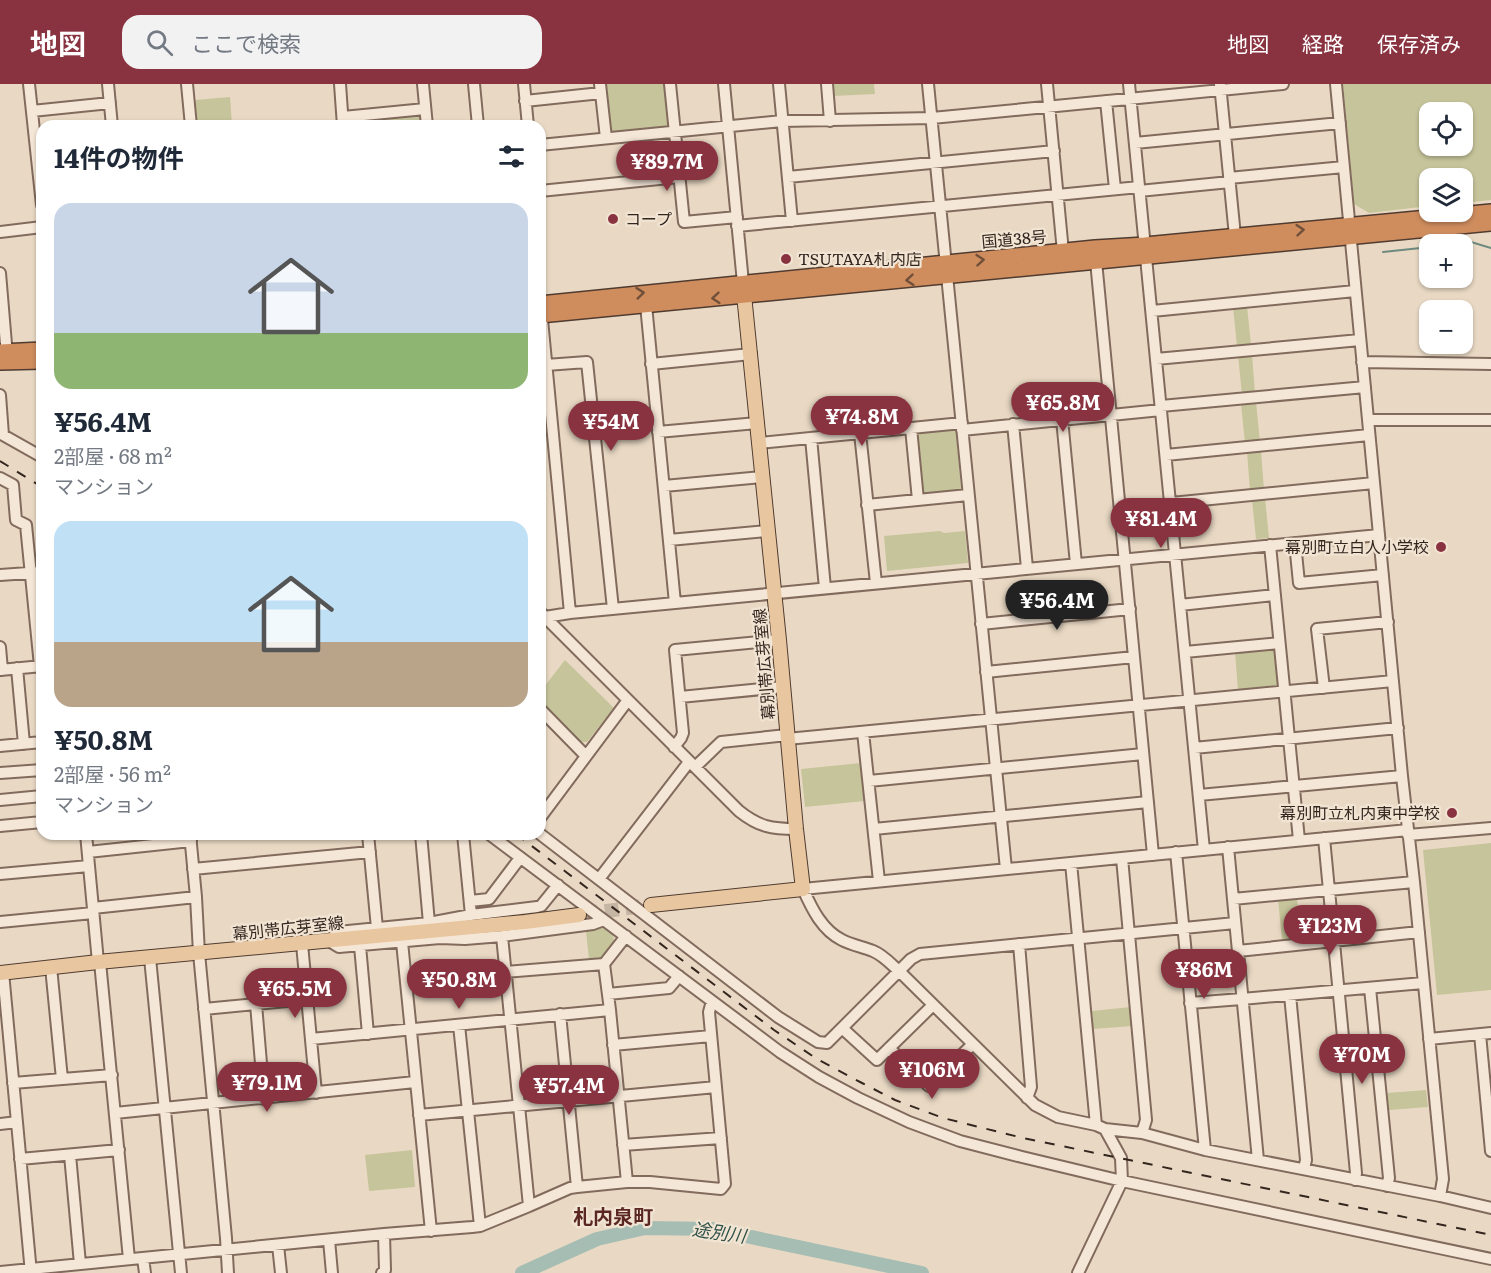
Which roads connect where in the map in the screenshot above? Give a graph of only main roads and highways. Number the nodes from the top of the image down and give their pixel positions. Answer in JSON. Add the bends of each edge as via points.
{"nodes":[{"id":1,"x":1491,"y":212,"type":"edge"},
{"id":2,"x":1491,"y":224,"type":"edge"},
{"id":3,"x":1350,"y":231,"type":"junction"},
{"id":4,"x":1146,"y":250,"type":"junction"},
{"id":5,"x":947,"y":270,"type":"junction"},
{"id":6,"x":744,"y":289,"type":"junction"},
{"id":7,"x":546,"y":308,"type":"edge"},
{"id":8,"x":546,"y":309,"type":"edge"},
{"id":9,"x":36,"y":351,"type":"edge"},
{"id":10,"x":4,"y":357,"type":"edge"},
{"id":11,"x":36,"y":361,"type":"edge"},
{"id":12,"x":651,"y":906,"type":"tunnel mouth"},
{"id":13,"x":579,"y":915,"type":"tunnel mouth"},
{"id":14,"x":1,"y":972,"type":"edge"}],
"edges":[{"from":1,"to":3,"type":"highway","name":"国道38号"},
{"from":2,"to":3,"type":"highway","name":"国道38号"},
{"from":3,"to":4,"type":"highway","name":"国道38号"},
{"from":4,"to":3,"type":"highway","name":"国道38号","one_way":true,"via":[[1235,236]]},
{"from":4,"to":5,"type":"highway","name":"国道38号","via":[[1096,261]]},
{"from":5,"to":4,"type":"highway","name":"国道38号","one_way":true,"via":[[1095,248]]},
{"from":5,"to":6,"type":"highway","name":"国道38号"},
{"from":7,"to":6,"type":"highway","name":"国道38号","one_way":true},
{"from":6,"to":8,"type":"highway","name":"国道38号","one_way":true,"via":[[646,305]]},
{"from":6,"to":12,"type":"main road","name":"幕別帯広芽室線","via":[[803,889]]},
{"from":9,"to":10,"type":"highway"},
{"from":10,"to":11,"type":"highway"},
{"from":13,"to":14,"type":"main road","name":"幕別帯広芽室線"}]}
